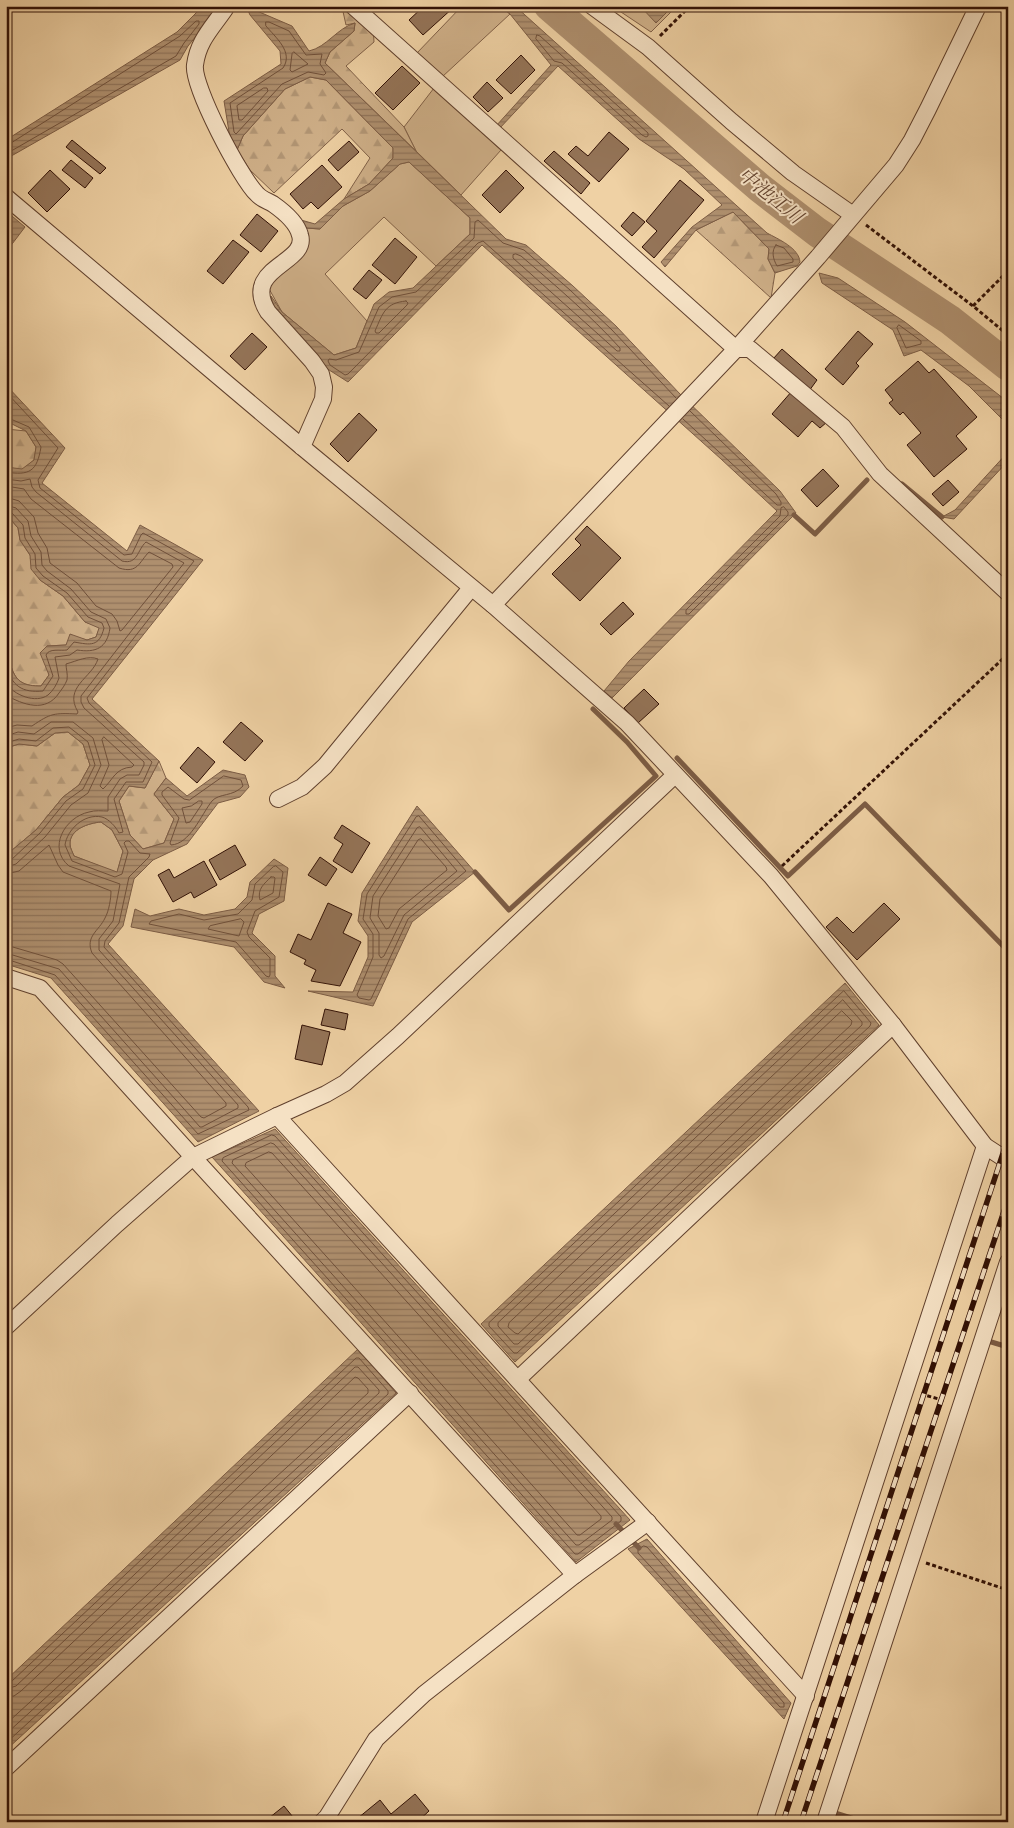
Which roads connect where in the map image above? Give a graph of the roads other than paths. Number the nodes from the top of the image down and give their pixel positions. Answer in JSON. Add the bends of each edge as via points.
{"nodes":[{"id":1,"x":225,"y":6,"type":"edge"},
{"id":2,"x":353,"y":6,"type":"edge"},
{"id":3,"x":592,"y":6,"type":"edge"},
{"id":4,"x":978,"y":6,"type":"edge"},
{"id":5,"x":6,"y":197,"type":"edge"},
{"id":6,"x":853,"y":215,"type":"junction"},
{"id":7,"x":736,"y":350,"type":"junction"},
{"id":8,"x":302,"y":447,"type":"junction"},
{"id":9,"x":471,"y":588,"type":"junction"},
{"id":10,"x":1008,"y":593,"type":"edge"},
{"id":11,"x":494,"y":605,"type":"junction"},
{"id":12,"x":675,"y":775,"type":"junction"},
{"id":13,"x":278,"y":799,"type":"dead end"},
{"id":14,"x":6,"y":977,"type":"edge"},
{"id":15,"x":893,"y":1025,"type":"junction"},
{"id":16,"x":277,"y":1116,"type":"junction"},
{"id":17,"x":985,"y":1146,"type":"junction"},
{"id":18,"x":193,"y":1157,"type":"junction"},
{"id":19,"x":1008,"y":1162,"type":"edge"},
{"id":20,"x":1008,"y":1262,"type":"edge"},
{"id":21,"x":6,"y":1326,"type":"edge"},
{"id":22,"x":518,"y":1379,"type":"junction"},
{"id":23,"x":410,"y":1393,"type":"junction"},
{"id":24,"x":648,"y":1522,"type":"junction"},
{"id":25,"x":575,"y":1575,"type":"junction"},
{"id":26,"x":806,"y":1696,"type":"junction"},
{"id":27,"x":6,"y":1768,"type":"edge"},
{"id":28,"x":327,"y":1820,"type":"edge"},
{"id":29,"x":764,"y":1822,"type":"edge"},
{"id":30,"x":825,"y":1822,"type":"edge"}],
"edges":[{"from":1,"to":8,"type":"street","via":[[201,42],[194,68],[203,97],[229,152],[257,195],[275,205],[296,226],[301,237],[301,246],[264,279],[261,292],[262,304],[321,374],[323,399]]},
{"from":2,"to":7,"type":"street"},
{"from":3,"to":6,"type":"street","via":[[648,48],[793,174]]},
{"from":4,"to":6,"type":"street","via":[[912,140],[896,165]]},
{"from":5,"to":8,"type":"street"},
{"from":6,"to":7,"type":"street"},
{"from":7,"to":10,"type":"street","via":[[750,350],[843,426],[880,474]]},
{"from":7,"to":11,"type":"street"},
{"from":8,"to":9,"type":"street"},
{"from":9,"to":11,"type":"street"},
{"from":9,"to":13,"type":"street","via":[[325,766],[302,787]]},
{"from":11,"to":12,"type":"street","via":[[627,723]]},
{"from":12,"to":15,"type":"street","via":[[771,876]]},
{"from":12,"to":16,"type":"street","via":[[405,1030],[345,1082]]},
{"from":14,"to":18,"type":"street","via":[[40,988]]},
{"from":15,"to":17,"type":"street"},
{"from":15,"to":22,"type":"street"},
{"from":16,"to":18,"type":"street"},
{"from":16,"to":22,"type":"street"},
{"from":17,"to":19,"type":"street"},
{"from":17,"to":26,"type":"street"},
{"from":18,"to":21,"type":"street"},
{"from":18,"to":23,"type":"street"},
{"from":20,"to":30,"type":"street"},
{"from":22,"to":24,"type":"street"},
{"from":23,"to":25,"type":"street"},
{"from":23,"to":27,"type":"street"},
{"from":24,"to":25,"type":"street"},
{"from":24,"to":26,"type":"street"},
{"from":25,"to":28,"type":"street","via":[[424,1694],[376,1739]]},
{"from":26,"to":29,"type":"street"}]}
